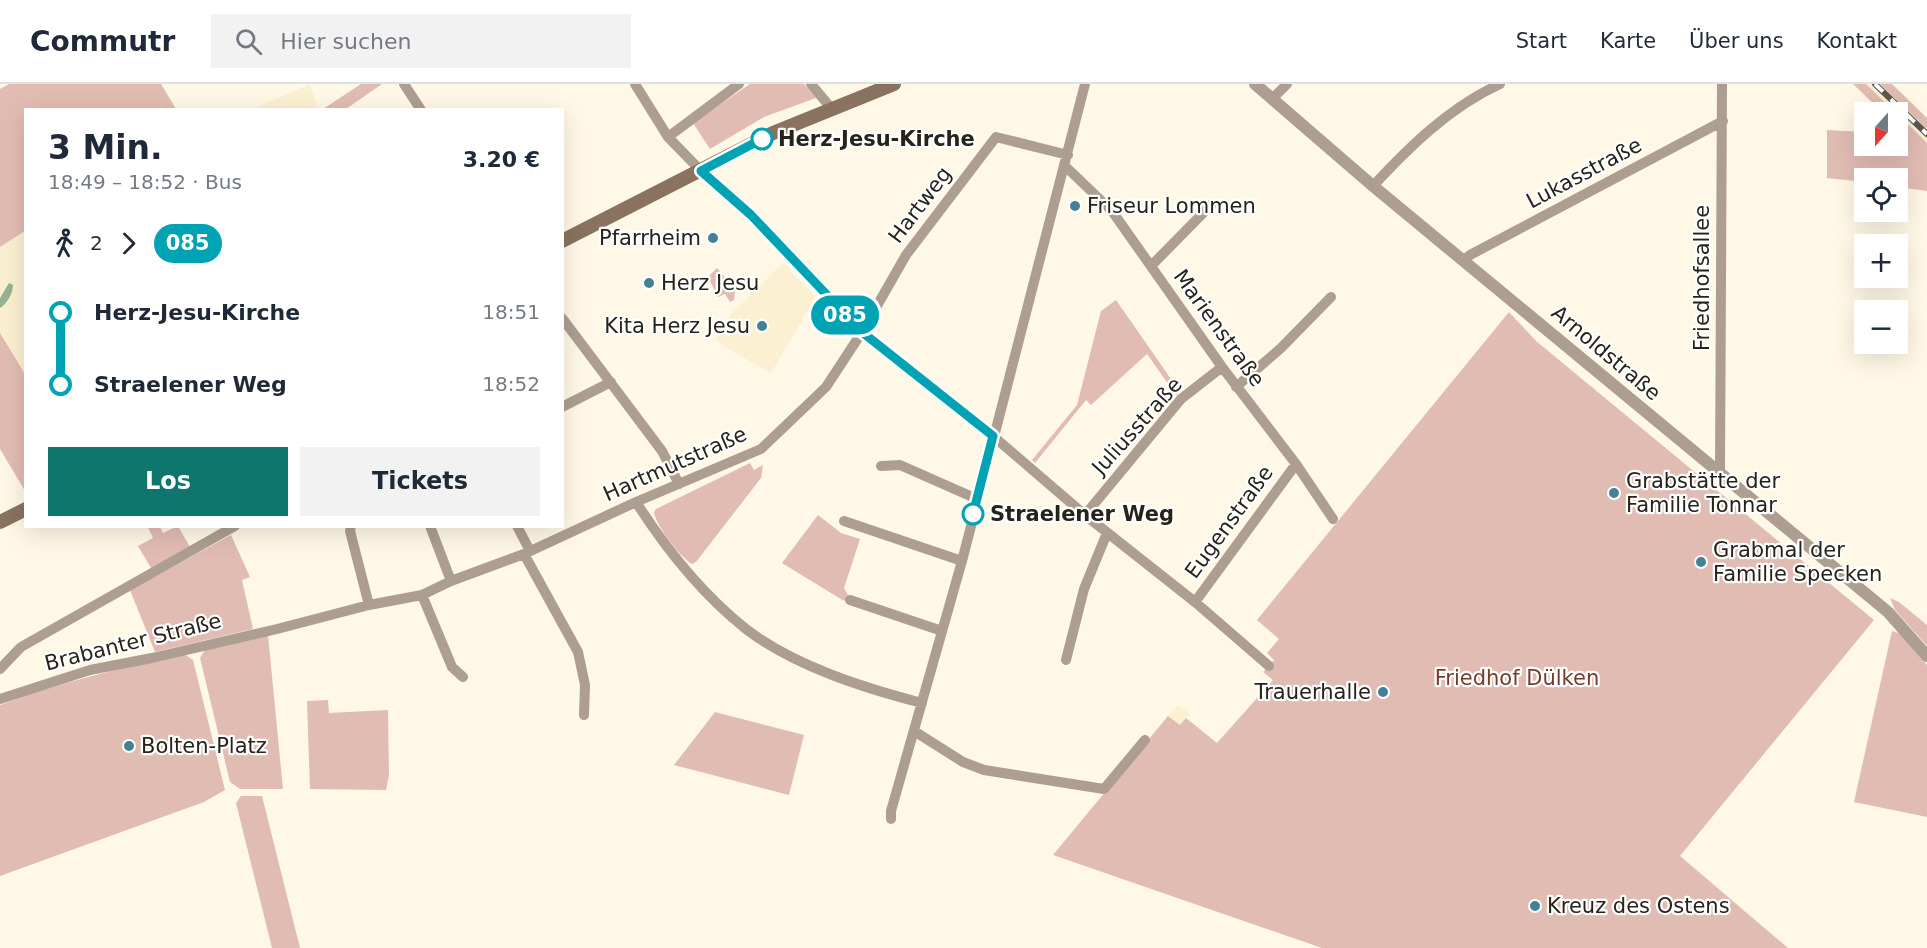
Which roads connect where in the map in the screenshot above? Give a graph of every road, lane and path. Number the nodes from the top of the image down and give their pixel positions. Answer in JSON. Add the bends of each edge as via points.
{"nodes":[{"id":1,"x":404,"y":84,"type":"edge"},
{"id":2,"x":634,"y":84,"type":"edge"},
{"id":3,"x":739,"y":84,"type":"edge"},
{"id":4,"x":811,"y":84,"type":"edge"},
{"id":5,"x":894,"y":84,"type":"edge"},
{"id":6,"x":1085,"y":84,"type":"edge"},
{"id":7,"x":1255,"y":84,"type":"edge"},
{"id":8,"x":1287,"y":84,"type":"edge"},
{"id":9,"x":1500,"y":84,"type":"edge"},
{"id":10,"x":1722,"y":84,"type":"edge"},
{"id":11,"x":1272,"y":99,"type":"junction"},
{"id":12,"x":421,"y":108,"type":"edge"},
{"id":13,"x":831,"y":108,"type":"junction"},
{"id":14,"x":1723,"y":121,"type":"junction"},
{"id":15,"x":669,"y":137,"type":"junction"},
{"id":16,"x":1068,"y":155,"type":"junction"},
{"id":17,"x":1065,"y":166,"type":"junction"},
{"id":18,"x":701,"y":171,"type":"junction"},
{"id":19,"x":1373,"y":186,"type":"junction"},
{"id":20,"x":1212,"y":204,"type":"dead end"},
{"id":21,"x":564,"y":241,"type":"edge"},
{"id":22,"x":1464,"y":260,"type":"junction"},
{"id":23,"x":1151,"y":266,"type":"junction"},
{"id":24,"x":1331,"y":297,"type":"dead end"},
{"id":25,"x":564,"y":321,"type":"edge"},
{"id":26,"x":862,"y":332,"type":"junction"},
{"id":27,"x":1222,"y":367,"type":"junction"},
{"id":28,"x":611,"y":382,"type":"junction"},
{"id":29,"x":1236,"y":387,"type":"junction"},
{"id":30,"x":564,"y":406,"type":"edge"},
{"id":31,"x":993,"y":436,"type":"junction"},
{"id":32,"x":1296,"y":464,"type":"junction"},
{"id":33,"x":881,"y":466,"type":"dead end"},
{"id":34,"x":1720,"y":472,"type":"junction"},
{"id":35,"x":679,"y":484,"type":"junction"},
{"id":36,"x":977,"y":499,"type":"junction"},
{"id":37,"x":636,"y":502,"type":"junction"},
{"id":38,"x":24,"y":510,"type":"edge"},
{"id":39,"x":1085,"y":515,"type":"junction"},
{"id":40,"x":1333,"y":519,"type":"dead end"},
{"id":41,"x":844,"y":521,"type":"dead end"},
{"id":42,"x":0,"y":522,"type":"edge"},
{"id":43,"x":231,"y":528,"type":"edge"},
{"id":44,"x":351,"y":528,"type":"edge"},
{"id":45,"x":431,"y":528,"type":"edge"},
{"id":46,"x":519,"y":528,"type":"edge"},
{"id":47,"x":1107,"y":533,"type":"junction"},
{"id":48,"x":527,"y":553,"type":"junction"},
{"id":49,"x":962,"y":561,"type":"junction"},
{"id":50,"x":451,"y":581,"type":"junction"},
{"id":51,"x":422,"y":595,"type":"junction"},
{"id":52,"x":850,"y":600,"type":"dead end"},
{"id":53,"x":1195,"y":602,"type":"junction"},
{"id":54,"x":369,"y":605,"type":"junction"},
{"id":55,"x":277,"y":629,"type":"joint"},
{"id":56,"x":942,"y":631,"type":"junction"},
{"id":57,"x":1927,"y":656,"type":"edge"},
{"id":58,"x":1066,"y":660,"type":"dead end"},
{"id":59,"x":1269,"y":666,"type":"dead end"},
{"id":60,"x":0,"y":669,"type":"edge"},
{"id":61,"x":463,"y":677,"type":"dead end"},
{"id":62,"x":0,"y":699,"type":"edge"},
{"id":63,"x":922,"y":703,"type":"junction"},
{"id":64,"x":584,"y":715,"type":"dead end"},
{"id":65,"x":914,"y":731,"type":"junction"},
{"id":66,"x":1145,"y":740,"type":"dead end"},
{"id":67,"x":891,"y":819,"type":"dead end"}],
"edges":[{"from":1,"to":12,"type":"street"},
{"from":2,"to":15,"type":"street"},
{"from":3,"to":15,"type":"street"},
{"from":4,"to":13,"type":"street"},
{"from":5,"to":13,"type":"main road"},
{"from":6,"to":16,"type":"street"},
{"from":7,"to":11,"type":"street","name":"Arnoldstraße"},
{"from":8,"to":11,"type":"street"},
{"from":9,"to":19,"type":"street","via":[[1478,94],[1424,133]]},
{"from":10,"to":14,"type":"street","name":"Friedhofsallee"},
{"from":11,"to":19,"type":"street","name":"Arnoldstraße"},
{"from":13,"to":18,"type":"main road"},
{"from":14,"to":22,"type":"street","name":"Lukasstraße"},
{"from":14,"to":34,"type":"street","name":"Friedhofsallee"},
{"from":15,"to":18,"type":"street"},
{"from":16,"to":17,"type":"street"},
{"from":16,"to":26,"type":"street","name":"Hartweg","via":[[996,137],[906,255]]},
{"from":17,"to":23,"type":"street","name":"Marienstraße","via":[[1112,211]]},
{"from":17,"to":31,"type":"street"},
{"from":18,"to":21,"type":"main road"},
{"from":18,"to":26,"type":"street","via":[[751,215]]},
{"from":19,"to":22,"type":"street","name":"Arnoldstraße"},
{"from":20,"to":23,"type":"street"},
{"from":22,"to":34,"type":"street","name":"Arnoldstraße"},
{"from":23,"to":27,"type":"street","name":"Marienstraße"},
{"from":24,"to":29,"type":"street"},
{"from":25,"to":28,"type":"street"},
{"from":26,"to":31,"type":"street"},
{"from":26,"to":35,"type":"street","name":"Hartmutstraße","via":[[826,387],[760,448]]},
{"from":27,"to":29,"type":"street","name":"Marienstraße"},
{"from":27,"to":39,"type":"street","name":"Juliusstraße","via":[[1181,399]]},
{"from":28,"to":30,"type":"street"},
{"from":28,"to":35,"type":"street","via":[[662,451]]},
{"from":29,"to":32,"type":"street","name":"Marienstraße"},
{"from":31,"to":36,"type":"street"},
{"from":31,"to":39,"type":"street"},
{"from":32,"to":40,"type":"street","name":"Marienstraße"},
{"from":32,"to":53,"type":"street","name":"Eugenstraße"},
{"from":33,"to":36,"type":"street","via":[[900,465]]},
{"from":34,"to":57,"type":"street","name":"Arnoldstraße","via":[[1888,612]]},
{"from":35,"to":37,"type":"street","name":"Hartmutstraße"},
{"from":36,"to":49,"type":"street"},
{"from":37,"to":48,"type":"street","name":"Hartmutstraße"},
{"from":37,"to":63,"type":"street","via":[[691,576],[747,630],[808,665],[861,686]]},
{"from":38,"to":42,"type":"main road"},
{"from":39,"to":47,"type":"street"},
{"from":41,"to":49,"type":"street"},
{"from":43,"to":60,"type":"street","name":"Brabanter Straße","via":[[21,647]]},
{"from":44,"to":54,"type":"street"},
{"from":45,"to":50,"type":"street"},
{"from":46,"to":48,"type":"street"},
{"from":47,"to":53,"type":"street"},
{"from":47,"to":58,"type":"street","via":[[1084,589]]},
{"from":48,"to":50,"type":"street","name":"Hartmutstraße"},
{"from":48,"to":64,"type":"street","via":[[578,652],[585,685]]},
{"from":49,"to":56,"type":"street"},
{"from":50,"to":51,"type":"street","name":"Hartmutstraße"},
{"from":51,"to":54,"type":"street","name":"Hartmutstraße"},
{"from":51,"to":61,"type":"street","via":[[452,667]]},
{"from":52,"to":56,"type":"street"},
{"from":53,"to":59,"type":"street"},
{"from":54,"to":55,"type":"street","name":"Hartmutstraße"},
{"from":55,"to":62,"type":"street","name":"Brabanter Straße","via":[[90,670]]},
{"from":56,"to":63,"type":"street"},
{"from":63,"to":65,"type":"street"},
{"from":65,"to":66,"type":"street","via":[[963,762],[984,770],[1104,789]]},
{"from":65,"to":67,"type":"street"}]}
